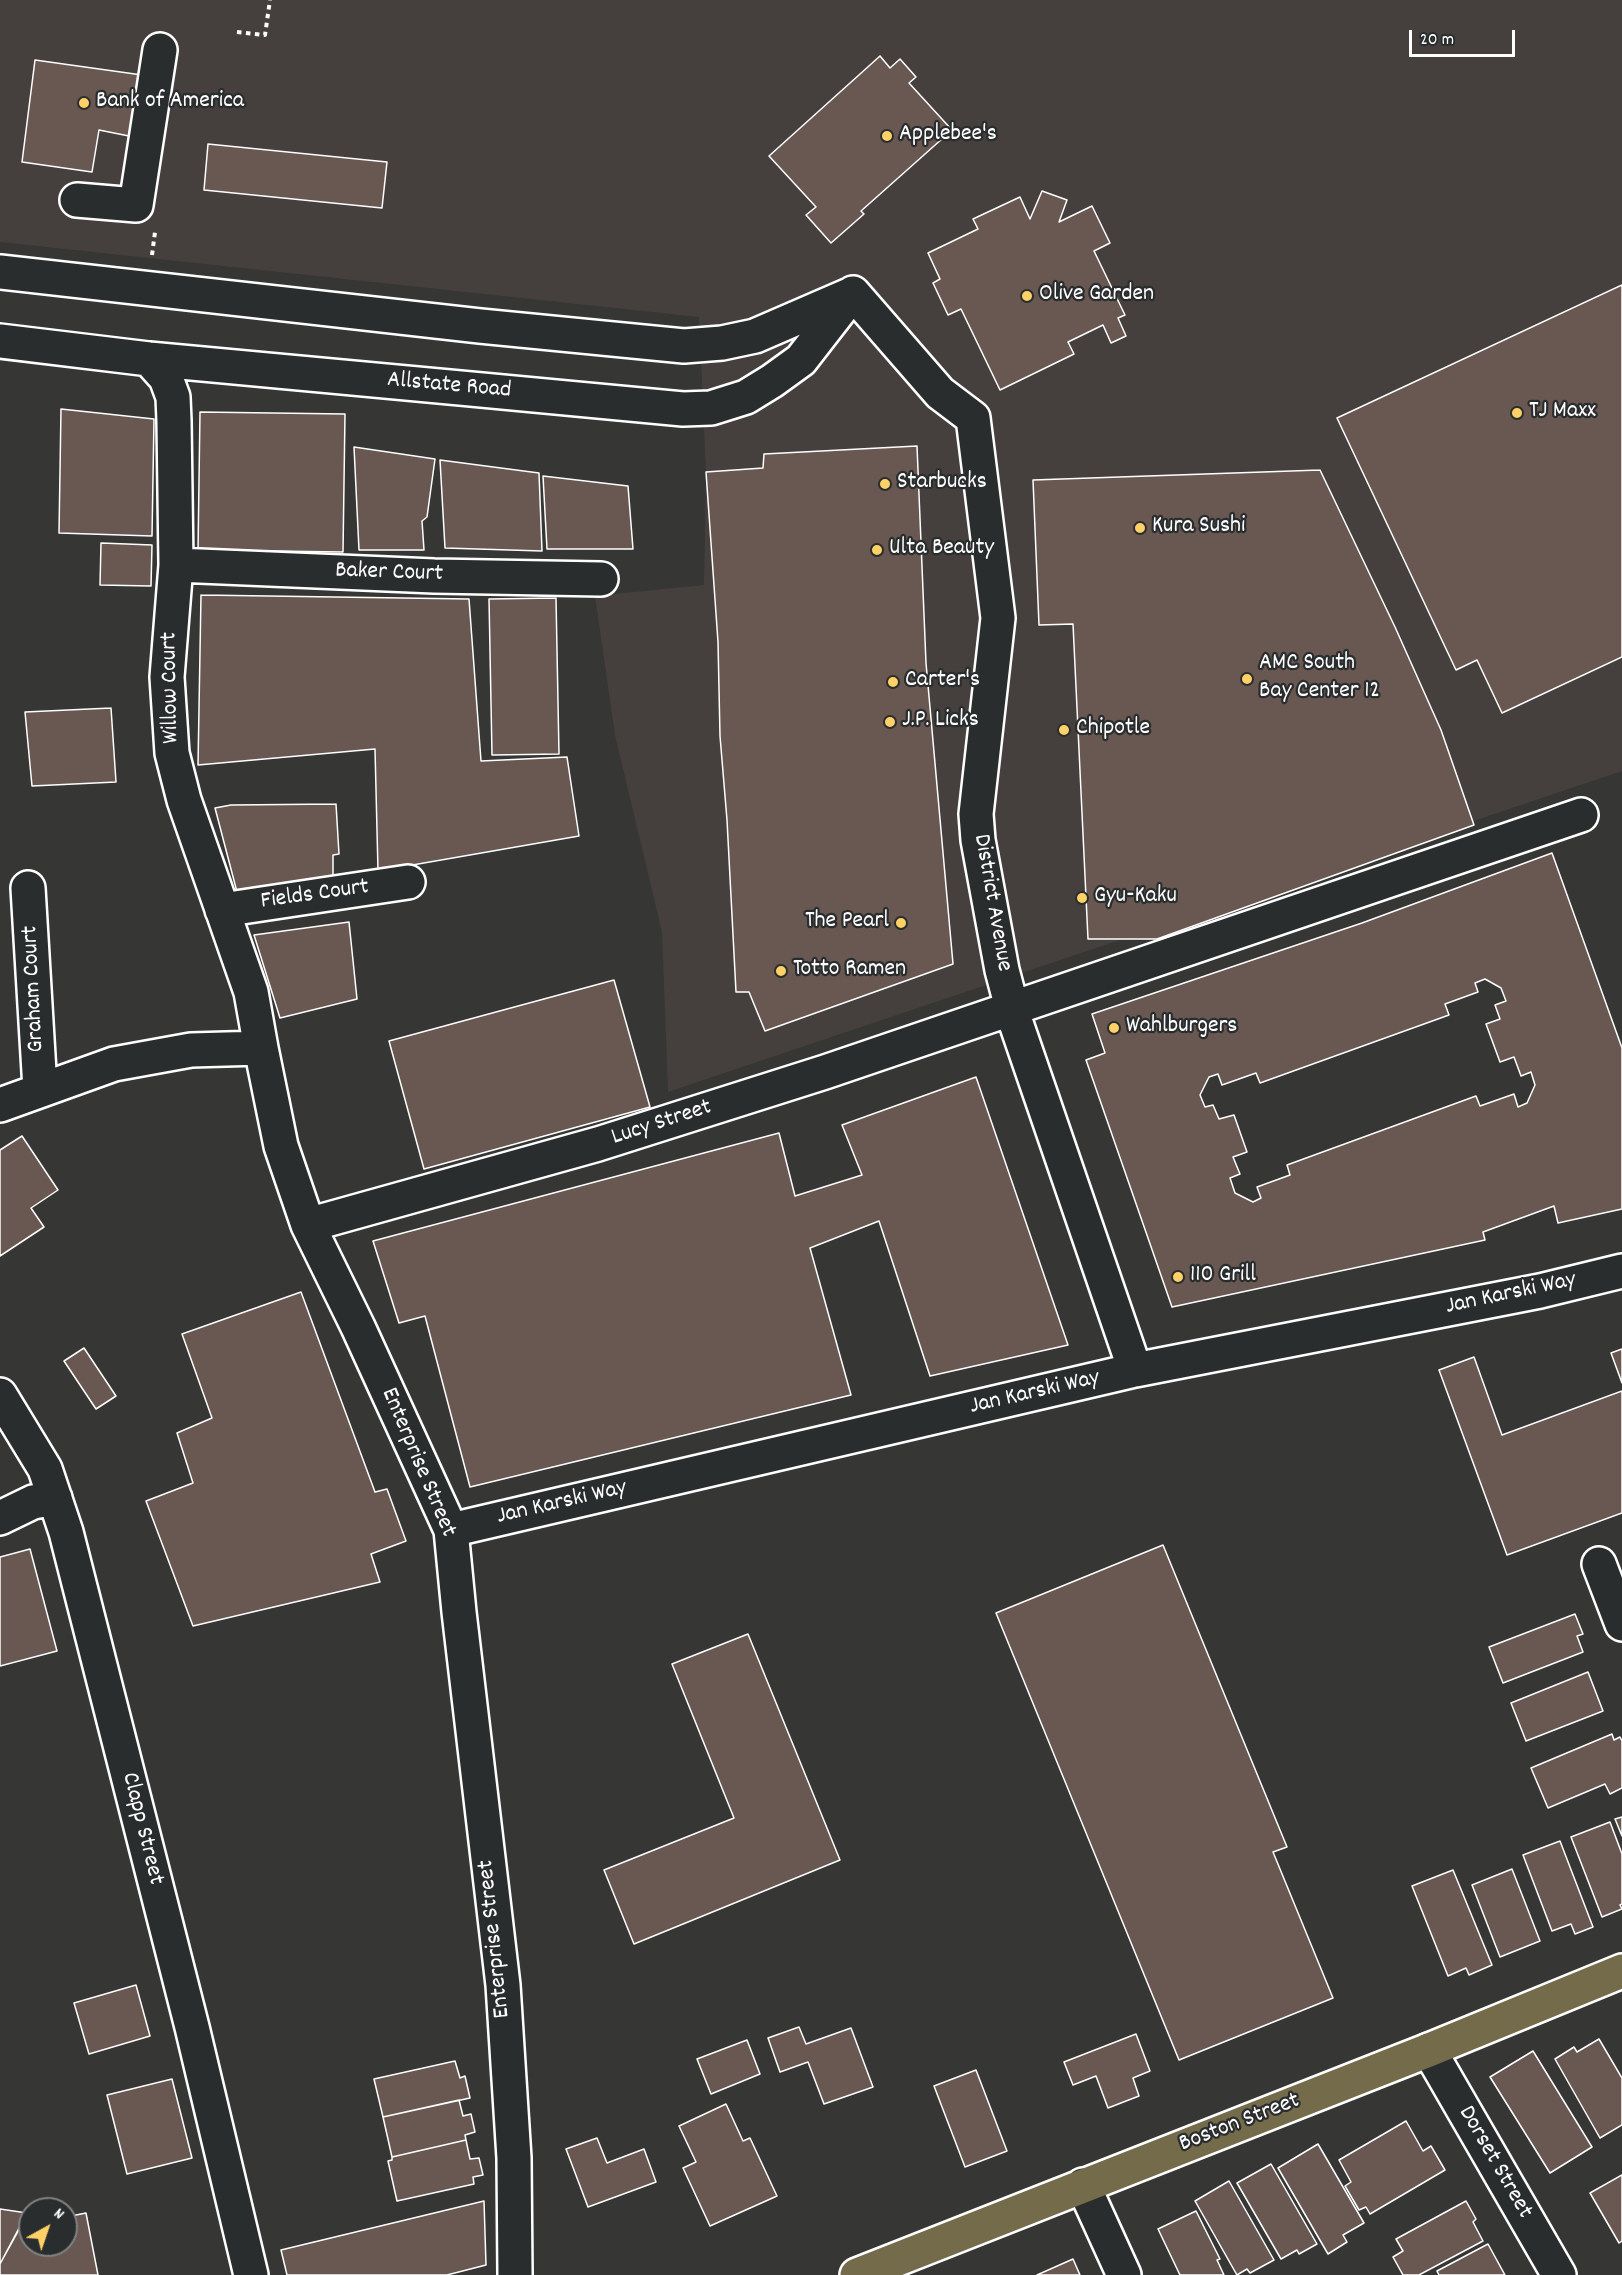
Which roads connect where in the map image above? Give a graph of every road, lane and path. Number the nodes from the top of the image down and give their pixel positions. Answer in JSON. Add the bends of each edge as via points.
{"nodes":[{"id":1,"x":270,"y":0,"type":"edge"},
{"id":2,"x":237,"y":32,"type":"dead end"},
{"id":3,"x":160,"y":50,"type":"dead end"},
{"id":4,"x":77,"y":200,"type":"dead end"},
{"id":5,"x":0,"y":272,"type":"edge"},
{"id":6,"x":853,"y":293,"type":"junction"},
{"id":7,"x":0,"y":341,"type":"edge"},
{"id":8,"x":150,"y":359,"type":"junction"},
{"id":9,"x":176,"y":565,"type":"junction"},
{"id":10,"x":601,"y":579,"type":"dead end"},
{"id":11,"x":1581,"y":815,"type":"dead end"},
{"id":12,"x":408,"y":882,"type":"dead end"},
{"id":13,"x":28,"y":888,"type":"dead end"},
{"id":14,"x":222,"y":910,"type":"junction"},
{"id":15,"x":1012,"y":1007,"type":"junction"},
{"id":16,"x":261,"y":1048,"type":"junction"},
{"id":17,"x":40,"y":1089,"type":"junction"},
{"id":18,"x":0,"y":1105,"type":"edge"},
{"id":19,"x":308,"y":1225,"type":"junction"},
{"id":20,"x":1622,"y":1271,"type":"edge"},
{"id":21,"x":1135,"y":1370,"type":"junction"},
{"id":22,"x":0,"y":1395,"type":"edge"},
{"id":23,"x":55,"y":1498,"type":"junction"},
{"id":24,"x":0,"y":1518,"type":"edge"},
{"id":25,"x":451,"y":1530,"type":"junction"},
{"id":26,"x":1599,"y":1563,"type":"dead end"},
{"id":27,"x":1622,"y":1624,"type":"edge"},
{"id":28,"x":1622,"y":1971,"type":"edge"},
{"id":29,"x":1429,"y":2050,"type":"junction"},
{"id":30,"x":1083,"y":2185,"type":"junction"},
{"id":31,"x":251,"y":2275,"type":"edge"},
{"id":32,"x":515,"y":2275,"type":"edge"},
{"id":33,"x":857,"y":2275,"type":"edge"},
{"id":34,"x":1124,"y":2275,"type":"edge"},
{"id":35,"x":1558,"y":2275,"type":"edge"}],
"edges":[{"from":1,"to":2,"type":"path","via":[[265,35]]},
{"from":3,"to":4,"type":"street","via":[[135,205]]},
{"from":5,"to":6,"type":"street","via":[[684,346],[755,336]]},
{"from":6,"to":8,"type":"street","name":"Allstate Road","via":[[801,360],[746,397],[711,408],[683,409]]},
{"from":6,"to":15,"type":"street","name":"District Avenue","via":[[940,393],[973,418],[998,618],[976,825]]},
{"from":7,"to":8,"type":"street","name":"Allstate Road"},
{"from":8,"to":9,"type":"street","name":"Willow Court","via":[[166,378],[173,397]]},
{"from":9,"to":10,"type":"street","name":"Baker Court"},
{"from":9,"to":14,"type":"street","name":"Willow Court","via":[[167,677],[172,753]]},
{"from":11,"to":15,"type":"street","name":"Lucy Street"},
{"from":12,"to":14,"type":"street","name":"Fields Court"},
{"from":13,"to":17,"type":"street","name":"Graham Court"},
{"from":14,"to":16,"type":"street","name":"Willow Court","via":[[251,992]]},
{"from":15,"to":19,"type":"street","name":"Lucy Street","via":[[598,1144]]},
{"from":15,"to":21,"type":"street","name":"District Avenue"},
{"from":16,"to":17,"type":"street","via":[[191,1050],[114,1064]]},
{"from":16,"to":19,"type":"street","name":"Enterprise Street","via":[[281,1146]]},
{"from":17,"to":18,"type":"street"},
{"from":19,"to":25,"type":"street","name":"Enterprise Street"},
{"from":20,"to":21,"type":"street","name":"Jan Karski Way","via":[[1540,1291]]},
{"from":21,"to":25,"type":"street","name":"Jan Karski Way"},
{"from":22,"to":23,"type":"street","name":"Clapp Street","via":[[45,1469]]},
{"from":23,"to":24,"type":"street","via":[[33,1502]]},
{"from":23,"to":31,"type":"street","name":"Clapp Street","via":[[187,2005]]},
{"from":25,"to":32,"type":"street","name":"Enterprise Street","via":[[503,1985],[514,2158]]},
{"from":26,"to":27,"type":"street"},
{"from":28,"to":29,"type":"main road","name":"Boston Street"},
{"from":29,"to":30,"type":"main road","name":"Boston Street"},
{"from":29,"to":35,"type":"street","name":"Dorset Street"},
{"from":30,"to":33,"type":"main road","name":"Boston Street"},
{"from":30,"to":34,"type":"street"}]}
